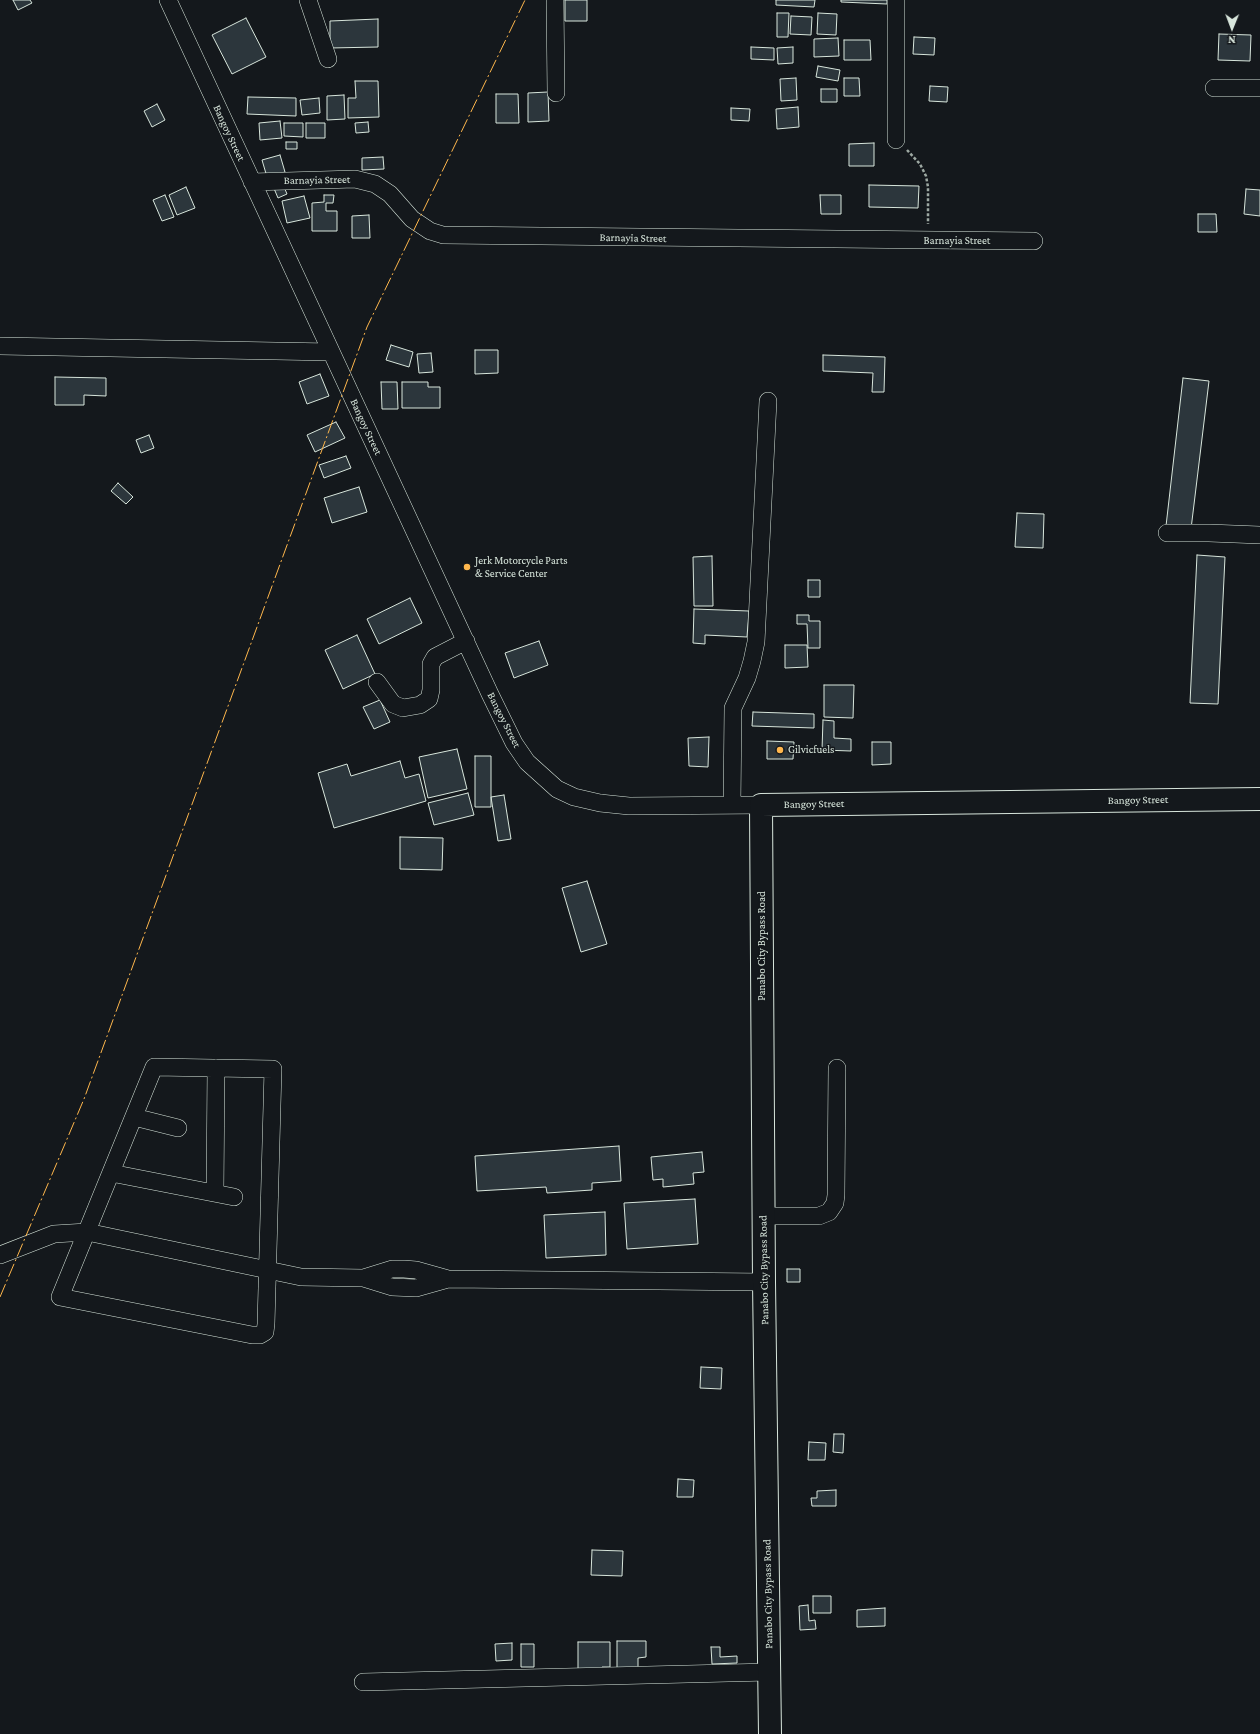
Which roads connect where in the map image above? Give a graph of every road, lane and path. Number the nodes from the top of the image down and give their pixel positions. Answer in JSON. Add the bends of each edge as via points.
{"nodes":[{"id":1,"x":168,"y":0,"type":"edge"},
{"id":2,"x":308,"y":0,"type":"edge"},
{"id":3,"x":555,"y":0,"type":"edge"},
{"id":4,"x":896,"y":0,"type":"edge"},
{"id":5,"x":328,"y":59,"type":"dead end"},
{"id":6,"x":1214,"y":88,"type":"dead end"},
{"id":7,"x":1260,"y":88,"type":"edge"},
{"id":8,"x":556,"y":93,"type":"dead end"},
{"id":9,"x":896,"y":140,"type":"joint"},
{"id":10,"x":252,"y":182,"type":"junction"},
{"id":11,"x":927,"y":241,"type":"junction"},
{"id":12,"x":1034,"y":241,"type":"dead end"},
{"id":13,"x":0,"y":346,"type":"edge"},
{"id":14,"x":331,"y":352,"type":"junction"},
{"id":15,"x":768,"y":400,"type":"dead end"},
{"id":16,"x":1167,"y":533,"type":"dead end"},
{"id":17,"x":1260,"y":536,"type":"edge"},
{"id":18,"x":466,"y":641,"type":"junction"},
{"id":19,"x":377,"y":682,"type":"dead end"},
{"id":20,"x":1260,"y":799,"type":"edge"},
{"id":21,"x":732,"y":805,"type":"junction"},
{"id":22,"x":761,"y":805,"type":"junction"},
{"id":23,"x":216,"y":1068,"type":"junction"},
{"id":24,"x":837,"y":1068,"type":"dead end"},
{"id":25,"x":134,"y":1117,"type":"junction"},
{"id":26,"x":178,"y":1128,"type":"dead end"},
{"id":27,"x":111,"y":1173,"type":"junction"},
{"id":28,"x":215,"y":1193,"type":"junction"},
{"id":29,"x":234,"y":1197,"type":"dead end"},
{"id":30,"x":763,"y":1216,"type":"junction"},
{"id":31,"x":87,"y":1232,"type":"junction"},
{"id":32,"x":0,"y":1256,"type":"edge"},
{"id":33,"x":269,"y":1271,"type":"junction"},
{"id":34,"x":764,"y":1282,"type":"junction"},
{"id":35,"x":769,"y":1672,"type":"junction"},
{"id":36,"x":363,"y":1682,"type":"dead end"},
{"id":37,"x":770,"y":1734,"type":"edge"}],
"edges":[{"from":1,"to":10,"type":"street","name":"Bangoy Street"},
{"from":2,"to":5,"type":"street"},
{"from":3,"to":8,"type":"street"},
{"from":4,"to":9,"type":"street"},
{"from":6,"to":7,"type":"street"},
{"from":9,"to":11,"type":"path","via":[[911,153],[926,176]]},
{"from":10,"to":11,"type":"street","name":"Barnayia Street","via":[[348,179],[375,184],[390,194],[412,219],[430,231],[443,235]]},
{"from":10,"to":14,"type":"street","name":"Bangoy Street"},
{"from":11,"to":12,"type":"street","name":"Barnayia Street"},
{"from":13,"to":14,"type":"street"},
{"from":14,"to":18,"type":"street","name":"Bangoy Street"},
{"from":15,"to":21,"type":"street","via":[[756,642],[749,672],[733,708]]},
{"from":16,"to":17,"type":"street","via":[[1209,532]]},
{"from":18,"to":19,"type":"street","via":[[435,657],[430,664],[429,699],[420,705],[404,708],[394,704]]},
{"from":18,"to":21,"type":"street","name":"Bangoy Street","via":[[514,743],[527,762],[557,789],[574,797],[629,806]]},
{"from":20,"to":22,"type":"main road","name":"Bangoy Street"},
{"from":21,"to":22,"type":"street","name":"Bangoy Street"},
{"from":22,"to":30,"type":"main road","name":"Panabo City Bypass Road"},
{"from":23,"to":25,"type":"street","via":[[154,1067]]},
{"from":23,"to":28,"type":"street"},
{"from":23,"to":33,"type":"street","via":[[273,1069]]},
{"from":24,"to":30,"type":"street","via":[[834,1204],[829,1212],[819,1216]]},
{"from":25,"to":26,"type":"street"},
{"from":25,"to":27,"type":"street"},
{"from":27,"to":28,"type":"street"},
{"from":27,"to":31,"type":"street"},
{"from":28,"to":29,"type":"street"},
{"from":30,"to":34,"type":"main road","name":"Panabo City Bypass Road"},
{"from":31,"to":32,"type":"street","via":[[54,1234]]},
{"from":31,"to":33,"type":"street"},
{"from":31,"to":33,"type":"street","via":[[60,1297],[256,1336],[266,1329]]},
{"from":33,"to":34,"type":"street","via":[[301,1277],[363,1278],[392,1269],[404,1269],[448,1279]]},
{"from":34,"to":35,"type":"main road","name":"Panabo City Bypass Road"},
{"from":35,"to":36,"type":"street"},
{"from":35,"to":37,"type":"main road","name":"Panabo City Bypass Road"}]}
